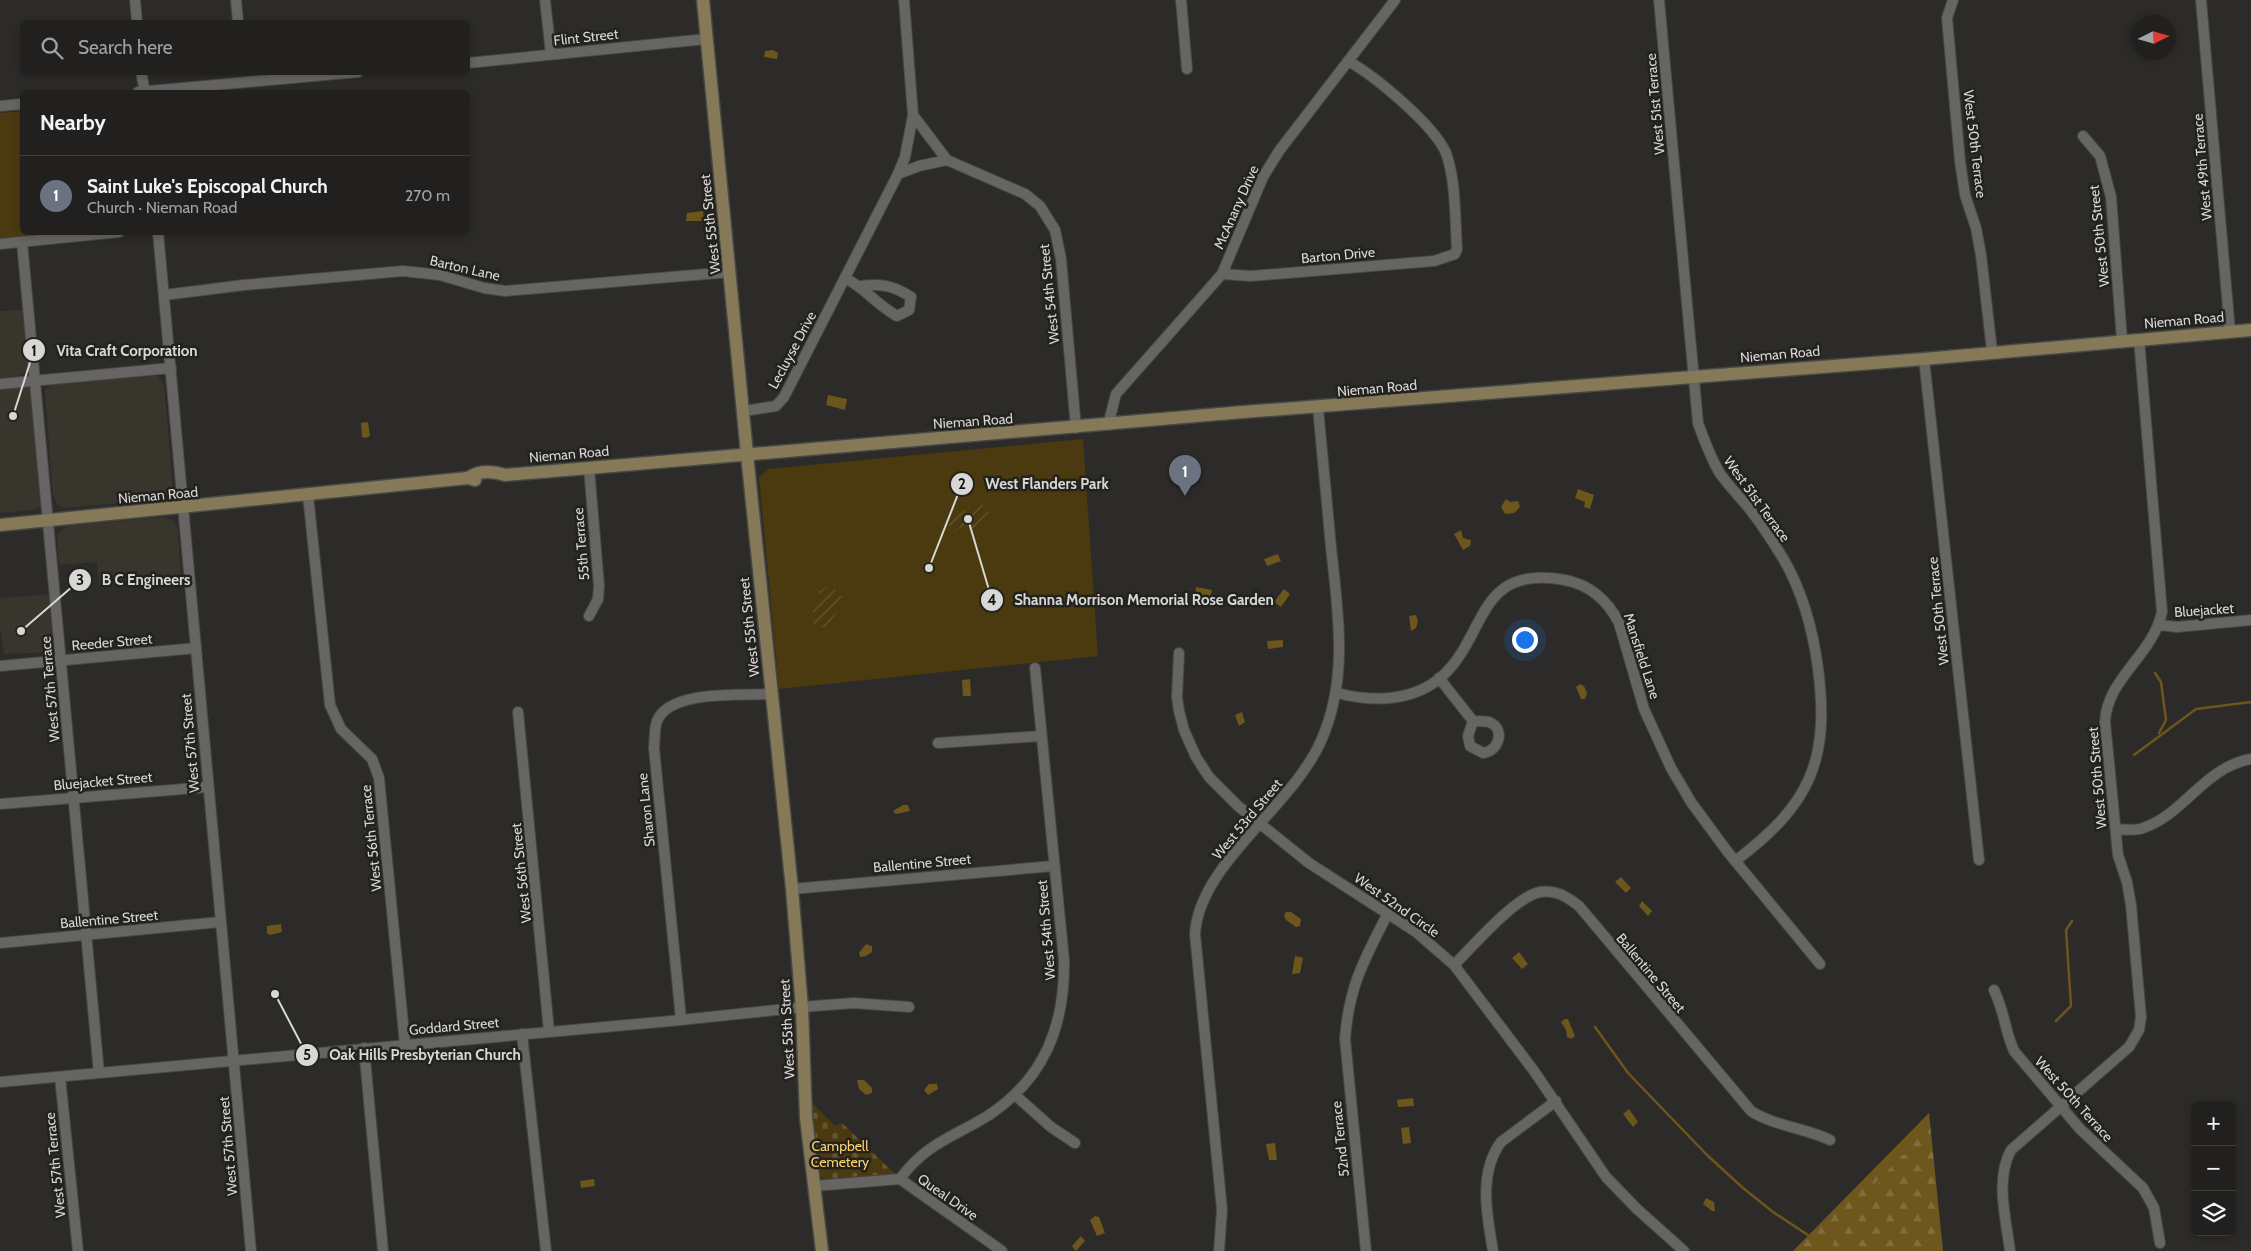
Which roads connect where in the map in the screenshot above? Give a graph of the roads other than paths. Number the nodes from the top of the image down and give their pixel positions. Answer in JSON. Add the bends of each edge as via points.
{"nodes":[{"id":1,"x":135,"y":0,"type":"edge"},
{"id":2,"x":236,"y":0,"type":"edge"},
{"id":3,"x":545,"y":0,"type":"edge"},
{"id":4,"x":703,"y":0,"type":"edge"},
{"id":5,"x":904,"y":0,"type":"edge"},
{"id":6,"x":1181,"y":0,"type":"edge"},
{"id":7,"x":1395,"y":0,"type":"edge"},
{"id":8,"x":1659,"y":0,"type":"edge"},
{"id":9,"x":1953,"y":0,"type":"edge"},
{"id":10,"x":2201,"y":0,"type":"edge"},
{"id":11,"x":137,"y":20,"type":"edge"},
{"id":12,"x":238,"y":20,"type":"edge"},
{"id":13,"x":706,"y":39,"type":"junction"},
{"id":14,"x":551,"y":54,"type":"junction"},
{"id":15,"x":1348,"y":61,"type":"junction"},
{"id":16,"x":470,"y":63,"type":"edge"},
{"id":17,"x":1187,"y":69,"type":"dead end"},
{"id":18,"x":142,"y":75,"type":"edge"},
{"id":19,"x":300,"y":75,"type":"edge"},
{"id":20,"x":242,"y":78,"type":"edge"},
{"id":21,"x":145,"y":90,"type":"edge"},
{"id":22,"x":159,"y":90,"type":"edge"},
{"id":23,"x":20,"y":104,"type":"edge"},
{"id":24,"x":0,"y":106,"type":"edge"},
{"id":25,"x":913,"y":115,"type":"junction"},
{"id":26,"x":2083,"y":136,"type":"dead end"},
{"id":27,"x":947,"y":160,"type":"junction"},
{"id":28,"x":898,"y":174,"type":"junction"},
{"id":29,"x":90,"y":235,"type":"edge"},
{"id":30,"x":158,"y":235,"type":"edge"},
{"id":31,"x":22,"y":242,"type":"junction"},
{"id":32,"x":0,"y":244,"type":"edge"},
{"id":33,"x":730,"y":272,"type":"junction"},
{"id":34,"x":1222,"y":274,"type":"junction"},
{"id":35,"x":845,"y":278,"type":"junction"},
{"id":36,"x":861,"y":286,"type":"junction"},
{"id":37,"x":164,"y":295,"type":"junction"},
{"id":38,"x":2251,"y":330,"type":"edge"},
{"id":39,"x":2230,"y":331,"type":"junction"},
{"id":40,"x":2139,"y":339,"type":"junction"},
{"id":41,"x":2122,"y":340,"type":"junction"},
{"id":42,"x":1992,"y":351,"type":"junction"},
{"id":43,"x":1924,"y":359,"type":"junction"},
{"id":44,"x":171,"y":368,"type":"junction"},
{"id":45,"x":1694,"y":376,"type":"junction"},
{"id":46,"x":35,"y":380,"type":"junction"},
{"id":47,"x":0,"y":384,"type":"edge"},
{"id":48,"x":1318,"y":408,"type":"junction"},
{"id":49,"x":744,"y":410,"type":"junction"},
{"id":50,"x":1108,"y":425,"type":"junction"},
{"id":51,"x":1076,"y":428,"type":"junction"},
{"id":52,"x":747,"y":454,"type":"junction"},
{"id":53,"x":588,"y":468,"type":"junction"},
{"id":54,"x":308,"y":495,"type":"junction"},
{"id":55,"x":184,"y":508,"type":"junction"},
{"id":56,"x":49,"y":520,"type":"junction"},
{"id":57,"x":0,"y":525,"type":"edge"},
{"id":58,"x":589,"y":616,"type":"dead end"},
{"id":59,"x":2251,"y":620,"type":"edge"},
{"id":60,"x":2159,"y":625,"type":"junction"},
{"id":61,"x":196,"y":648,"type":"junction"},
{"id":62,"x":1179,"y":653,"type":"dead end"},
{"id":63,"x":62,"y":660,"type":"junction"},
{"id":64,"x":0,"y":666,"type":"edge"},
{"id":65,"x":1035,"y":668,"type":"dead end"},
{"id":66,"x":1439,"y":678,"type":"junction"},
{"id":67,"x":1337,"y":693,"type":"junction"},
{"id":68,"x":772,"y":694,"type":"junction"},
{"id":69,"x":518,"y":712,"type":"dead end"},
{"id":70,"x":1473,"y":721,"type":"dead end"},
{"id":71,"x":1041,"y":736,"type":"junction"},
{"id":72,"x":938,"y":743,"type":"dead end"},
{"id":73,"x":2251,"y":760,"type":"edge"},
{"id":74,"x":208,"y":787,"type":"junction"},
{"id":75,"x":73,"y":797,"type":"junction"},
{"id":76,"x":0,"y":804,"type":"edge"},
{"id":77,"x":1260,"y":824,"type":"junction"},
{"id":78,"x":2116,"y":829,"type":"junction"},
{"id":79,"x":1736,"y":860,"type":"junction"},
{"id":80,"x":1979,"y":860,"type":"dead end"},
{"id":81,"x":1054,"y":866,"type":"junction"},
{"id":82,"x":792,"y":889,"type":"junction"},
{"id":83,"x":1388,"y":913,"type":"junction"},
{"id":84,"x":220,"y":922,"type":"junction"},
{"id":85,"x":86,"y":935,"type":"junction"},
{"id":86,"x":0,"y":944,"type":"edge"},
{"id":87,"x":1820,"y":964,"type":"dead end"},
{"id":88,"x":1454,"y":965,"type":"junction"},
{"id":89,"x":1994,"y":990,"type":"dead end"},
{"id":90,"x":909,"y":1007,"type":"dead end"},
{"id":91,"x":802,"y":1008,"type":"junction"},
{"id":92,"x":681,"y":1019,"type":"junction"},
{"id":93,"x":549,"y":1031,"type":"junction"},
{"id":94,"x":522,"y":1034,"type":"junction"},
{"id":95,"x":405,"y":1044,"type":"junction"},
{"id":96,"x":364,"y":1048,"type":"junction"},
{"id":97,"x":234,"y":1060,"type":"junction"},
{"id":98,"x":99,"y":1073,"type":"junction"},
{"id":99,"x":60,"y":1077,"type":"junction"},
{"id":100,"x":0,"y":1082,"type":"edge"},
{"id":101,"x":1015,"y":1095,"type":"junction"},
{"id":102,"x":1556,"y":1101,"type":"junction"},
{"id":103,"x":2060,"y":1106,"type":"junction"},
{"id":104,"x":1830,"y":1140,"type":"dead end"},
{"id":105,"x":1075,"y":1143,"type":"dead end"},
{"id":106,"x":900,"y":1179,"type":"junction"},
{"id":107,"x":814,"y":1186,"type":"junction"},
{"id":108,"x":2160,"y":1243,"type":"dead end"},
{"id":109,"x":78,"y":1251,"type":"edge"},
{"id":110,"x":252,"y":1251,"type":"edge"},
{"id":111,"x":383,"y":1251,"type":"edge"},
{"id":112,"x":546,"y":1251,"type":"edge"},
{"id":113,"x":822,"y":1251,"type":"edge"},
{"id":114,"x":1002,"y":1251,"type":"edge"},
{"id":115,"x":1219,"y":1251,"type":"edge"},
{"id":116,"x":1366,"y":1251,"type":"edge"},
{"id":117,"x":1492,"y":1251,"type":"edge"},
{"id":118,"x":1684,"y":1251,"type":"edge"},
{"id":119,"x":2010,"y":1251,"type":"edge"}],
"edges":[{"from":1,"to":11,"type":"street"},
{"from":2,"to":12,"type":"street"},
{"from":3,"to":14,"type":"street"},
{"from":4,"to":13,"type":"main road","name":"West 55th Street"},
{"from":5,"to":25,"type":"street"},
{"from":6,"to":17,"type":"street"},
{"from":7,"to":15,"type":"street","name":"McAnany Drive"},
{"from":8,"to":45,"type":"street","name":"West 51st Terrace"},
{"from":9,"to":42,"type":"street","name":"West 50th Terrace","via":[[1947,18],[1960,161],[1965,195],[1982,255]]},
{"from":10,"to":39,"type":"street","name":"West 49th Terrace"},
{"from":13,"to":14,"type":"street","name":"Flint Street"},
{"from":13,"to":33,"type":"main road","name":"West 55th Street"},
{"from":14,"to":16,"type":"street","name":"Flint Street"},
{"from":15,"to":34,"type":"street","name":"McAnany Drive","via":[[1262,176]]},
{"from":15,"to":34,"type":"street","name":"Barton Drive","via":[[1381,84],[1442,144],[1450,174],[1455,254],[1434,261],[1251,276]]},
{"from":18,"to":21,"type":"street"},
{"from":19,"to":20,"type":"street"},
{"from":20,"to":22,"type":"street"},
{"from":23,"to":24,"type":"street"},
{"from":25,"to":27,"type":"street","name":"West 54th Street"},
{"from":25,"to":28,"type":"street","name":"Lecluyse Drive","via":[[905,157]]},
{"from":26,"to":41,"type":"street","name":"West 50th Street","via":[[2100,156],[2111,197]]},
{"from":27,"to":28,"type":"street"},
{"from":27,"to":51,"type":"street","name":"West 54th Street","via":[[1026,194],[1050,220],[1059,243]]},
{"from":28,"to":35,"type":"street","name":"Lecluyse Drive"},
{"from":29,"to":31,"type":"street"},
{"from":30,"to":37,"type":"street","name":"West 57th Street"},
{"from":31,"to":32,"type":"street"},
{"from":31,"to":46,"type":"street","name":"West 57th Terrace"},
{"from":33,"to":37,"type":"street","name":"Barton Lane","via":[[505,291],[440,275],[403,271]]},
{"from":33,"to":49,"type":"main road","name":"West 55th Street"},
{"from":34,"to":50,"type":"street","name":"McAnany Drive","via":[[1116,394]]},
{"from":35,"to":36,"type":"street"},
{"from":35,"to":49,"type":"street","name":"Lecluyse Drive","via":[[784,397],[776,406]]},
{"from":36,"to":36,"type":"street","via":[[890,312],[898,316],[909,310],[911,297],[898,288],[875,284]]},
{"from":37,"to":44,"type":"street","name":"West 57th Street"},
{"from":38,"to":39,"type":"main road","name":"Nieman Road"},
{"from":39,"to":40,"type":"main road","name":"Nieman Road"},
{"from":40,"to":41,"type":"main road","name":"Nieman Road"},
{"from":40,"to":60,"type":"street","name":"West 50th Street","via":[[2162,596]]},
{"from":41,"to":42,"type":"main road","name":"Nieman Road"},
{"from":42,"to":43,"type":"main road","name":"Nieman Road"},
{"from":43,"to":45,"type":"main road","name":"Nieman Road"},
{"from":43,"to":80,"type":"street","name":"West 50th Terrace"},
{"from":44,"to":46,"type":"street"},
{"from":44,"to":55,"type":"street","name":"West 57th Street"},
{"from":45,"to":48,"type":"main road","name":"Nieman Road"},
{"from":45,"to":79,"type":"street","name":"West 51st Terrace","via":[[1693,394],[1698,423],[1707,451],[1764,529],[1798,591],[1815,648],[1821,694],[1820,744],[1808,782],[1781,822]]},
{"from":46,"to":47,"type":"street"},
{"from":46,"to":56,"type":"street","name":"West 57th Terrace"},
{"from":48,"to":50,"type":"main road","name":"Nieman Road"},
{"from":48,"to":67,"type":"street","name":"West 53rd Street","via":[[1340,647]]},
{"from":49,"to":52,"type":"main road","name":"West 55th Street"},
{"from":50,"to":51,"type":"main road","name":"Nieman Road"},
{"from":51,"to":52,"type":"main road","name":"Nieman Road"},
{"from":52,"to":53,"type":"main road","name":"Nieman Road"},
{"from":52,"to":68,"type":"main road","name":"West 55th Street"},
{"from":53,"to":54,"type":"main road","name":"Nieman Road","via":[[505,475],[495,480],[468,478]]},
{"from":53,"to":58,"type":"street","name":"55th Terrace","via":[[599,586],[598,599]]},
{"from":54,"to":55,"type":"main road","name":"Nieman Road"},
{"from":54,"to":95,"type":"street","name":"West 56th Terrace","via":[[330,705],[341,729],[372,759],[379,778]]},
{"from":55,"to":56,"type":"main road","name":"Nieman Road"},
{"from":55,"to":61,"type":"street","name":"West 57th Street"},
{"from":56,"to":57,"type":"main road","name":"Nieman Road"},
{"from":56,"to":63,"type":"street","name":"West 57th Terrace"},
{"from":59,"to":60,"type":"street","name":"Bluejacket","via":[[2177,627]]},
{"from":60,"to":78,"type":"street","name":"West 50th Street","via":[[2146,648],[2114,689],[2106,710]]},
{"from":61,"to":63,"type":"street","name":"Reeder Street"},
{"from":61,"to":74,"type":"street","name":"West 57th Street"},
{"from":62,"to":77,"type":"street","name":"West 52nd Circle","via":[[1179,711],[1196,757],[1226,796]]},
{"from":63,"to":64,"type":"street","name":"Reeder Street"},
{"from":63,"to":75,"type":"street","name":"West 57th Terrace"},
{"from":65,"to":71,"type":"street","name":"West 54th Street"},
{"from":66,"to":67,"type":"street","name":"Mansfield Lane","via":[[1409,693],[1386,699],[1364,699]]},
{"from":66,"to":70,"type":"street"},
{"from":66,"to":79,"type":"street","name":"Mansfield Lane","via":[[1456,661],[1487,605],[1505,588],[1522,580],[1548,577],[1590,589],[1614,612],[1619,623],[1644,708],[1671,768],[1707,826]]},
{"from":67,"to":77,"type":"street","name":"West 53rd Street","via":[[1325,732],[1311,760]]},
{"from":68,"to":82,"type":"main road","name":"West 55th Street"},
{"from":68,"to":92,"type":"street","name":"Sharon Lane","via":[[686,700],[667,707],[657,722],[654,748]]},
{"from":69,"to":93,"type":"street","name":"West 56th Street"},
{"from":71,"to":72,"type":"street"},
{"from":71,"to":81,"type":"street","name":"West 54th Street"},
{"from":73,"to":78,"type":"street","via":[[2240,761],[2219,771],[2158,821],[2142,828]]},
{"from":74,"to":75,"type":"street","name":"Bluejacket Street"},
{"from":74,"to":84,"type":"street","name":"West 57th Street"},
{"from":75,"to":76,"type":"street","name":"Bluejacket Street"},
{"from":75,"to":85,"type":"street","name":"West 57th Terrace"},
{"from":77,"to":83,"type":"street","name":"West 52nd Circle","via":[[1309,863]]},
{"from":77,"to":115,"type":"street","name":"West 53rd Street","via":[[1212,882],[1196,921],[1222,1210]]},
{"from":78,"to":103,"type":"street","name":"West 50th Street","via":[[2118,855],[2131,905],[2141,1016],[2138,1030],[2128,1047]]},
{"from":79,"to":87,"type":"street","name":"Mansfield Lane"},
{"from":81,"to":82,"type":"street","name":"Ballentine Street"},
{"from":81,"to":101,"type":"street","name":"West 54th Street","via":[[1064,991],[1054,1034],[1044,1055]]},
{"from":82,"to":91,"type":"main road","name":"West 55th Street"},
{"from":83,"to":88,"type":"street","name":"West 52nd Circle"},
{"from":83,"to":116,"type":"street","name":"52nd Terrace","via":[[1356,978],[1346,1024],[1346,1061]]},
{"from":84,"to":85,"type":"street","name":"Ballentine Street"},
{"from":84,"to":97,"type":"street","name":"West 57th Street"},
{"from":85,"to":86,"type":"street","name":"Ballentine Street"},
{"from":85,"to":98,"type":"street","name":"West 57th Terrace"},
{"from":88,"to":102,"type":"street","name":"West 52nd Circle"},
{"from":88,"to":104,"type":"street","name":"Ballentine Street","via":[[1522,899],[1540,892],[1567,896],[1579,906],[1751,1111],[1776,1123]]},
{"from":89,"to":103,"type":"street","name":"West 50th Terrace","via":[[2014,1051]]},
{"from":90,"to":91,"type":"street","name":"Goddard Street","via":[[854,1003]]},
{"from":91,"to":92,"type":"street","name":"Goddard Street"},
{"from":91,"to":107,"type":"main road","name":"West 55th Street","via":[[806,1118]]},
{"from":92,"to":93,"type":"street","name":"Goddard Street"},
{"from":93,"to":94,"type":"street","name":"Goddard Street"},
{"from":94,"to":95,"type":"street","name":"Goddard Street"},
{"from":94,"to":112,"type":"street"},
{"from":95,"to":96,"type":"street","name":"Goddard Street"},
{"from":96,"to":97,"type":"street","name":"Goddard Street"},
{"from":96,"to":111,"type":"street"},
{"from":97,"to":98,"type":"street","name":"Goddard Street"},
{"from":97,"to":110,"type":"street","name":"West 57th Street"},
{"from":98,"to":99,"type":"street","name":"Goddard Street"},
{"from":99,"to":100,"type":"street","name":"Goddard Street"},
{"from":99,"to":109,"type":"street","name":"West 57th Terrace"},
{"from":101,"to":105,"type":"street"},
{"from":101,"to":106,"type":"street","name":"West 54th Street","via":[[925,1151]]},
{"from":102,"to":117,"type":"street","via":[[1495,1150],[1486,1188]]},
{"from":102,"to":118,"type":"street","name":"West 52nd Circle","via":[[1606,1177]]},
{"from":103,"to":108,"type":"street","name":"West 50th Terrace","via":[[2104,1153],[2143,1188],[2154,1208]]},
{"from":103,"to":119,"type":"street","name":"West 50th Street","via":[[2011,1150],[2004,1162],[2002,1180]]},
{"from":106,"to":107,"type":"street","name":"Queal Drive"},
{"from":106,"to":114,"type":"street","name":"Queal Drive"},
{"from":107,"to":113,"type":"main road","name":"West 55th Street"}]}
